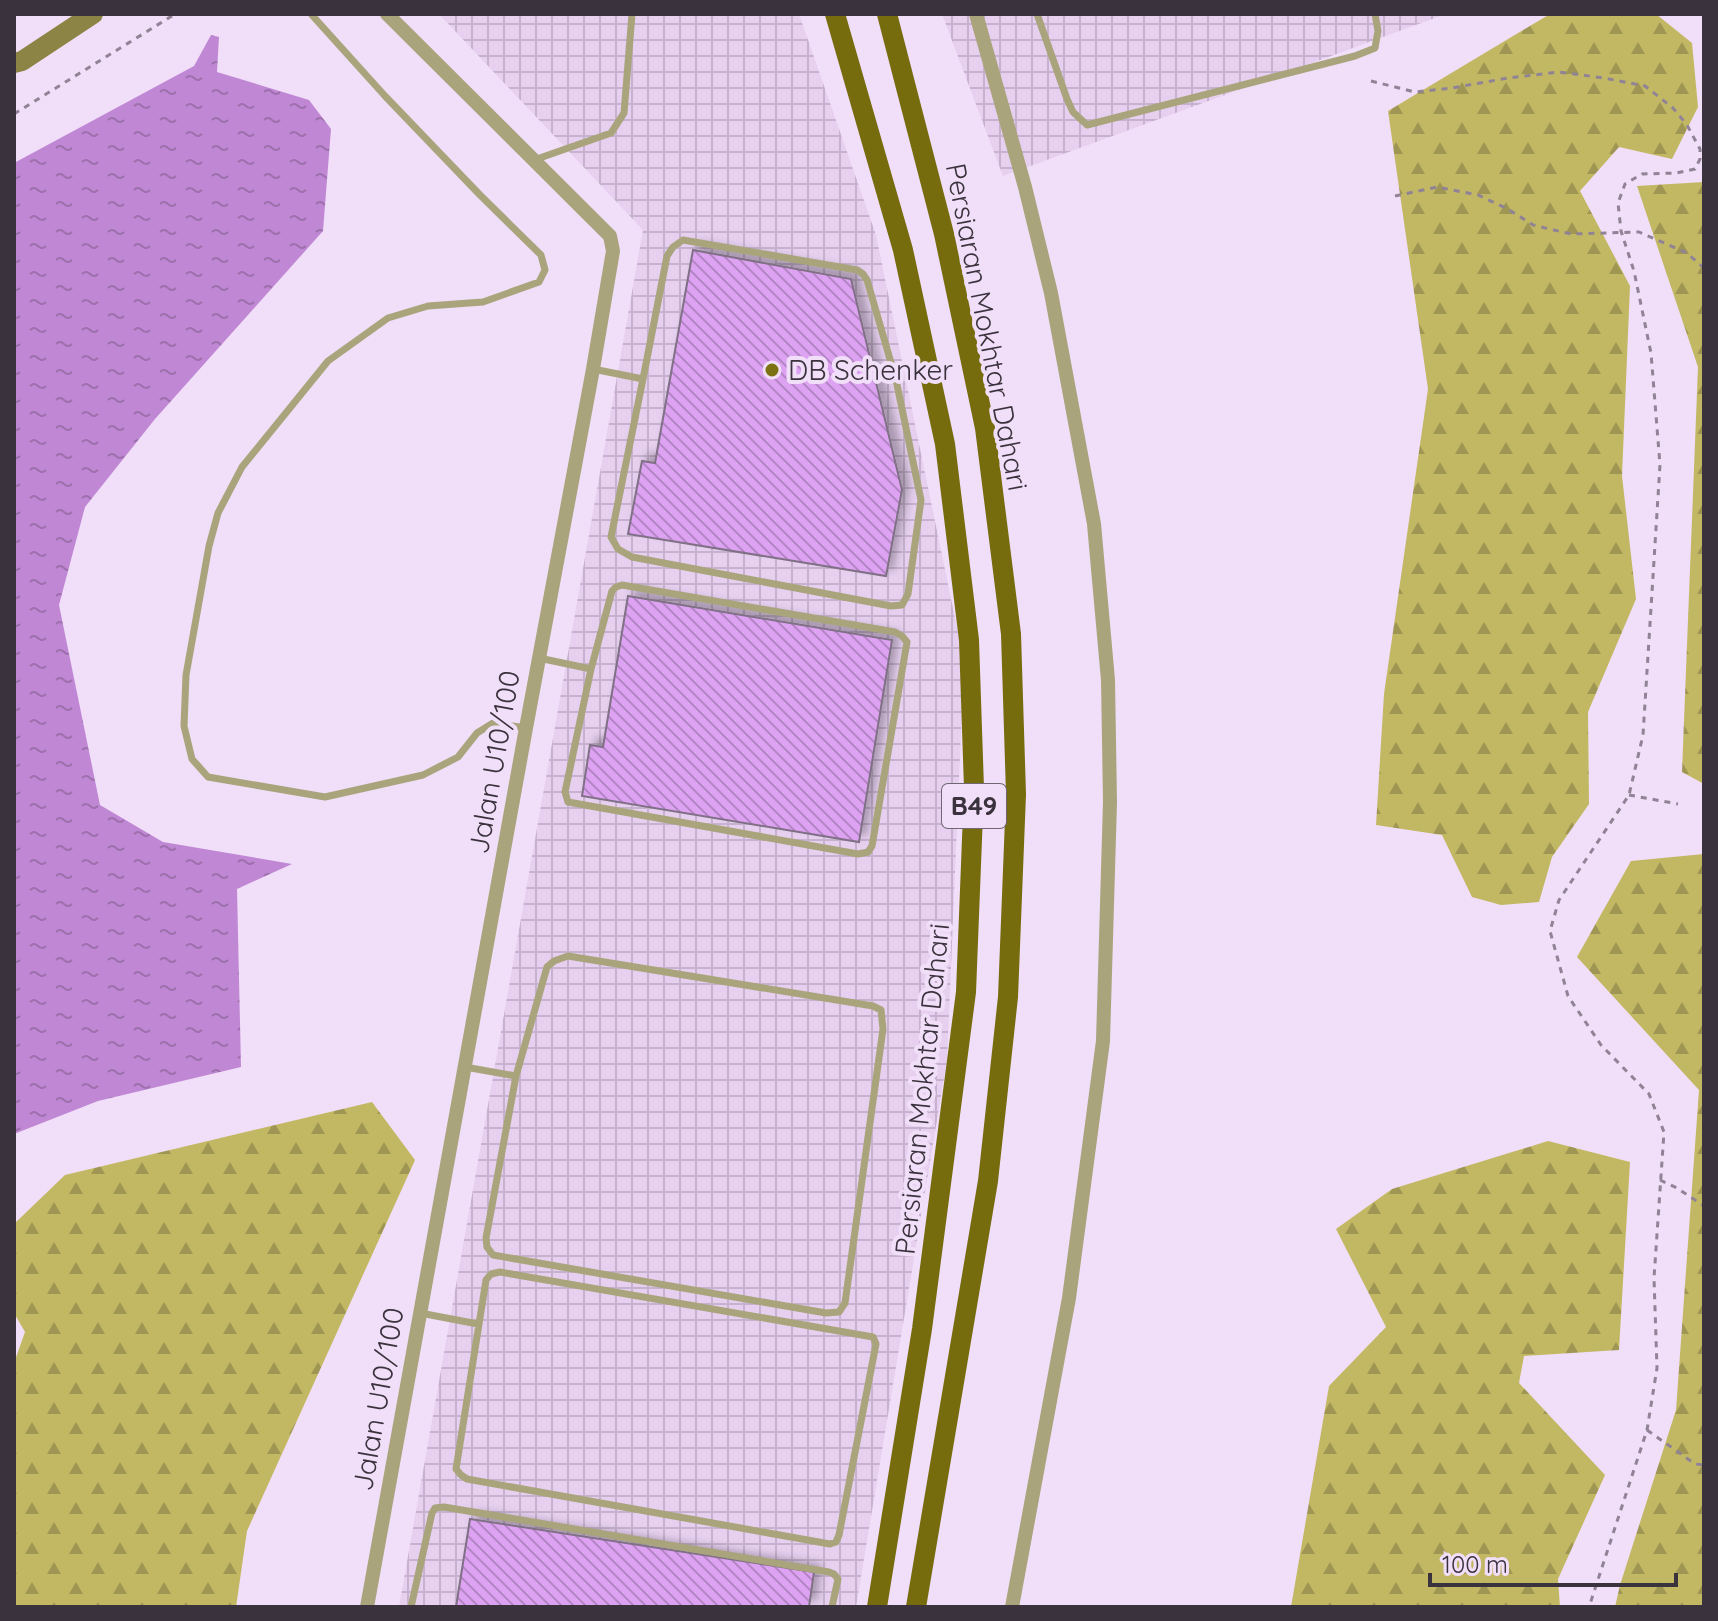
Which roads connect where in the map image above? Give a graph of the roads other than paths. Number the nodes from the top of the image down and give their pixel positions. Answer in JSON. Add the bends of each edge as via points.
{"nodes":[{"id":1,"x":93,"y":14,"type":"edge"},
{"id":2,"x":311,"y":14,"type":"edge"},
{"id":3,"x":387,"y":14,"type":"edge"},
{"id":4,"x":632,"y":14,"type":"edge"},
{"id":5,"x":835,"y":14,"type":"edge"},
{"id":6,"x":887,"y":14,"type":"edge"},
{"id":7,"x":976,"y":14,"type":"edge"},
{"id":8,"x":1037,"y":14,"type":"edge"},
{"id":9,"x":1375,"y":14,"type":"edge"},
{"id":10,"x":14,"y":63,"type":"edge"},
{"id":11,"x":534,"y":160,"type":"junction"},
{"id":12,"x":593,"y":369,"type":"junction"},
{"id":13,"x":643,"y":379,"type":"junction"},
{"id":14,"x":539,"y":658,"type":"junction"},
{"id":15,"x":591,"y":669,"type":"junction"},
{"id":16,"x":526,"y":728,"type":"junction"},
{"id":17,"x":465,"y":1067,"type":"junction"},
{"id":18,"x":516,"y":1076,"type":"junction"},
{"id":19,"x":420,"y":1313,"type":"junction"},
{"id":20,"x":478,"y":1324,"type":"junction"},
{"id":21,"x":367,"y":1607,"type":"edge"},
{"id":22,"x":411,"y":1607,"type":"edge"},
{"id":23,"x":832,"y":1607,"type":"edge"},
{"id":24,"x":877,"y":1607,"type":"edge"},
{"id":25,"x":916,"y":1607,"type":"edge"},
{"id":26,"x":1012,"y":1607,"type":"edge"}],
"edges":[{"from":1,"to":10,"type":"street"},
{"from":2,"to":16,"type":"lane","via":[[541,255],[545,270],[539,282],[483,302],[428,306],[388,318],[328,361],[242,467],[218,513],[198,600],[184,726],[192,759],[208,777],[325,797],[423,775],[458,757],[493,723]]},
{"from":3,"to":11,"type":"street","name":"Jalan U10/100"},
{"from":4,"to":11,"type":"lane","via":[[624,113],[611,133]]},
{"from":5,"to":24,"type":"main road","name":"Persiaran Mokhtar Dahari","number":"B49","via":[[903,250],[945,444],[969,640],[974,788],[966,992],[922,1329]]},
{"from":6,"to":25,"type":"main road","name":"Persiaran Mokhtar Dahari","number":"B49","via":[[944,234],[985,428],[1011,634],[1016,794],[1008,997],[988,1181]]},
{"from":7,"to":26,"type":"street","via":[[1051,293],[1094,524],[1108,696],[1103,1041],[1069,1298]]},
{"from":8,"to":9,"type":"lane","via":[[1067,99],[1087,125],[1355,56],[1375,48]]},
{"from":11,"to":12,"type":"street","name":"Jalan U10/100","via":[[610,236],[613,251]]},
{"from":12,"to":13,"type":"lane"},
{"from":12,"to":14,"type":"street","name":"Jalan U10/100"},
{"from":13,"to":13,"type":"lane","via":[[667,256],[683,240],[863,274],[896,380],[921,500],[902,605],[662,563],[618,549],[611,537]]},
{"from":14,"to":15,"type":"lane"},
{"from":14,"to":16,"type":"street","name":"Jalan U10/100"},
{"from":15,"to":15,"type":"lane","via":[[612,591],[622,585],[902,636],[907,642],[872,846],[858,854],[568,802],[565,792]]},
{"from":16,"to":17,"type":"street","name":"Jalan U10/100"},
{"from":17,"to":18,"type":"lane"},
{"from":17,"to":19,"type":"street","name":"Jalan U10/100"},
{"from":18,"to":18,"type":"lane","via":[[486,1238],[493,1255],[839,1312],[845,1303],[883,1029],[881,1010],[568,956],[547,967]]},
{"from":19,"to":20,"type":"lane"},
{"from":19,"to":21,"type":"street","name":"Jalan U10/100"},
{"from":20,"to":20,"type":"lane","via":[[486,1280],[500,1272],[873,1337],[876,1344],[836,1542],[467,1479],[456,1469]]},
{"from":22,"to":23,"type":"lane","via":[[432,1513],[444,1507],[829,1572],[838,1579]]}]}
